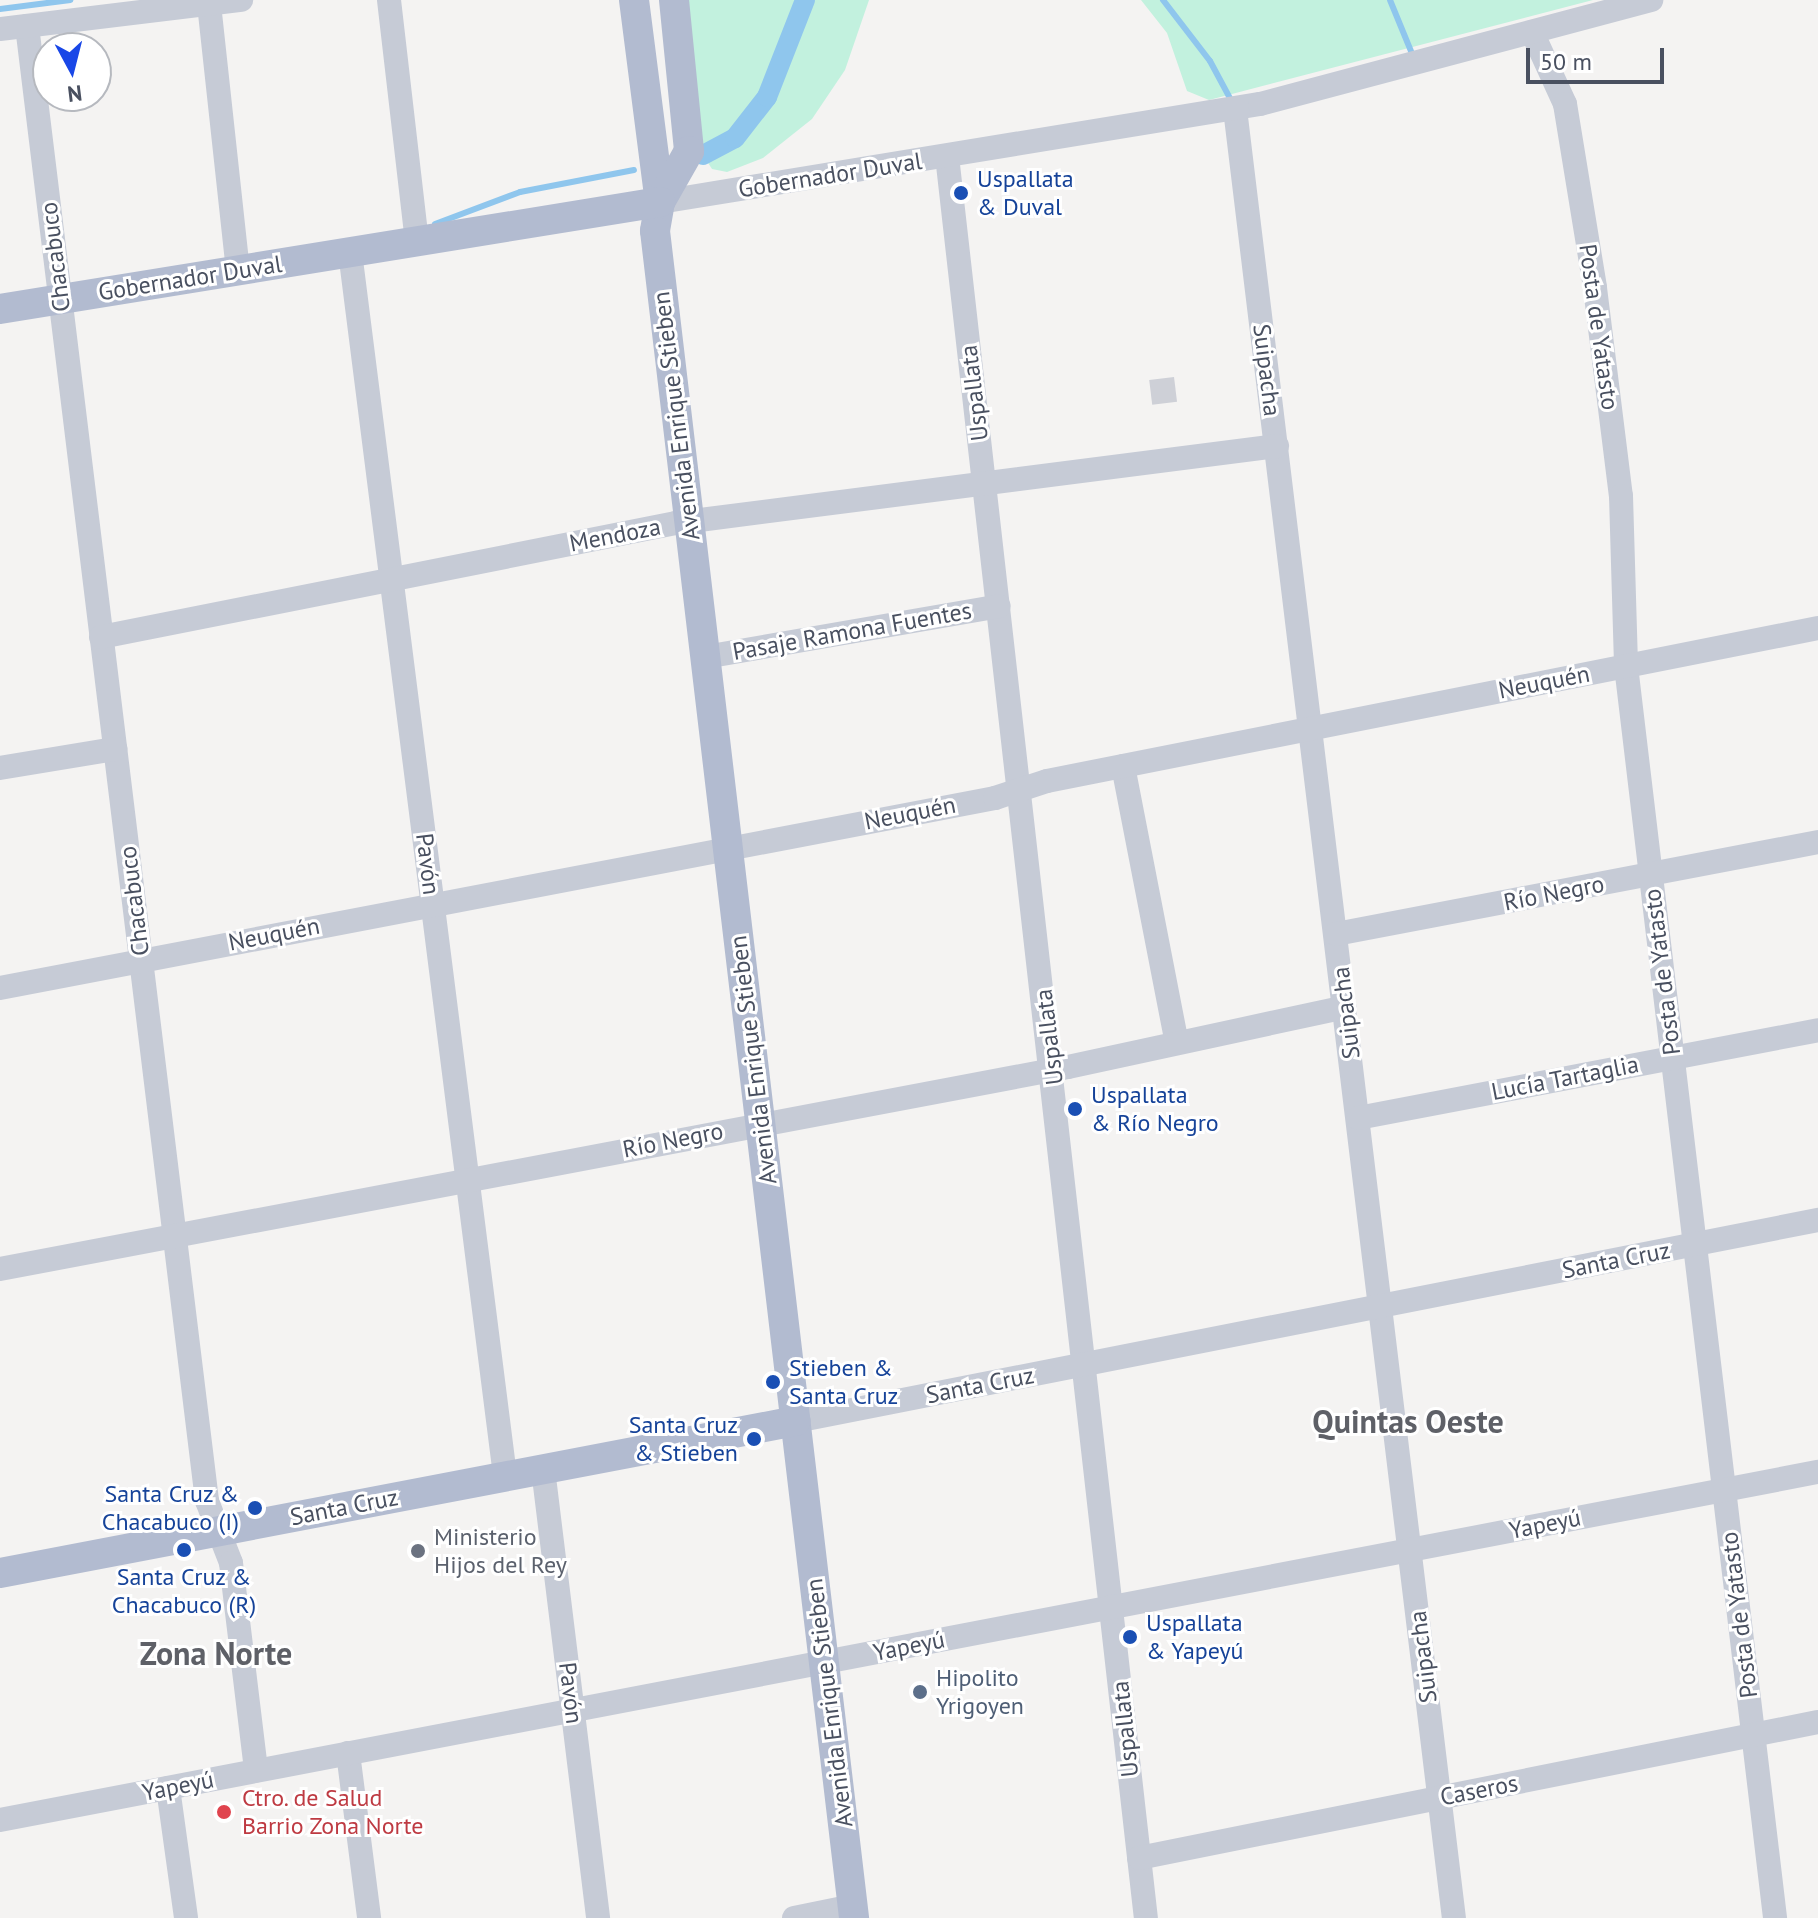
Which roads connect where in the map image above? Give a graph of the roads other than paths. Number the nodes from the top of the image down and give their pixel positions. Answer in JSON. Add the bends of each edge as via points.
{"nodes":[{"id":1,"x":241,"y":0,"type":"edge"},
{"id":2,"x":389,"y":0,"type":"edge"},
{"id":3,"x":634,"y":0,"type":"edge"},
{"id":4,"x":674,"y":0,"type":"edge"},
{"id":5,"x":1651,"y":0,"type":"edge"},
{"id":6,"x":209,"y":4,"type":"junction"},
{"id":7,"x":27,"y":26,"type":"junction"},
{"id":8,"x":0,"y":29,"type":"edge"},
{"id":9,"x":1532,"y":32,"type":"junction"},
{"id":10,"x":1235,"y":109,"type":"junction"},
{"id":11,"x":947,"y":156,"type":"junction"},
{"id":12,"x":660,"y":202,"type":"junction"},
{"id":13,"x":417,"y":241,"type":"junction"},
{"id":14,"x":350,"y":252,"type":"junction"},
{"id":15,"x":238,"y":270,"type":"junction"},
{"id":16,"x":60,"y":299,"type":"junction"},
{"id":17,"x":0,"y":309,"type":"edge"},
{"id":18,"x":1277,"y":446,"type":"junction"},
{"id":19,"x":985,"y":483,"type":"junction"},
{"id":20,"x":689,"y":521,"type":"junction"},
{"id":21,"x":391,"y":578,"type":"junction"},
{"id":22,"x":999,"y":606,"type":"junction"},
{"id":23,"x":1818,"y":628,"type":"edge"},
{"id":24,"x":101,"y":637,"type":"junction"},
{"id":25,"x":705,"y":657,"type":"junction"},
{"id":26,"x":1626,"y":666,"type":"junction"},
{"id":27,"x":1312,"y":728,"type":"junction"},
{"id":28,"x":115,"y":749,"type":"junction"},
{"id":29,"x":1123,"y":766,"type":"junction"},
{"id":30,"x":0,"y":768,"type":"edge"},
{"id":31,"x":1020,"y":789,"type":"junction"},
{"id":32,"x":1818,"y":842,"type":"edge"},
{"id":33,"x":727,"y":848,"type":"junction"},
{"id":34,"x":1651,"y":874,"type":"junction"},
{"id":35,"x":432,"y":903,"type":"junction"},
{"id":36,"x":1336,"y":934,"type":"junction"},
{"id":37,"x":141,"y":960,"type":"junction"},
{"id":38,"x":0,"y":988,"type":"edge"},
{"id":39,"x":1345,"y":1007,"type":"junction"},
{"id":40,"x":1818,"y":1030,"type":"edge"},
{"id":41,"x":1177,"y":1043,"type":"junction"},
{"id":42,"x":1673,"y":1058,"type":"junction"},
{"id":43,"x":1053,"y":1069,"type":"junction"},
{"id":44,"x":1358,"y":1118,"type":"junction"},
{"id":45,"x":761,"y":1124,"type":"junction"},
{"id":46,"x":467,"y":1178,"type":"junction"},
{"id":47,"x":1818,"y":1220,"type":"edge"},
{"id":48,"x":174,"y":1235,"type":"junction"},
{"id":49,"x":1695,"y":1245,"type":"junction"},
{"id":50,"x":0,"y":1269,"type":"edge"},
{"id":51,"x":1381,"y":1306,"type":"junction"},
{"id":52,"x":1087,"y":1363,"type":"junction"},
{"id":53,"x":796,"y":1421,"type":"junction"},
{"id":54,"x":543,"y":1469,"type":"junction"},
{"id":55,"x":1818,"y":1472,"type":"edge"},
{"id":56,"x":505,"y":1476,"type":"junction"},
{"id":57,"x":1724,"y":1490,"type":"junction"},
{"id":58,"x":218,"y":1531,"type":"junction"},
{"id":59,"x":1410,"y":1550,"type":"junction"},
{"id":60,"x":0,"y":1573,"type":"edge"},
{"id":61,"x":1113,"y":1607,"type":"junction"},
{"id":62,"x":824,"y":1662,"type":"junction"},
{"id":63,"x":573,"y":1710,"type":"junction"},
{"id":64,"x":1818,"y":1722,"type":"edge"},
{"id":65,"x":1753,"y":1735,"type":"junction"},
{"id":66,"x":348,"y":1753,"type":"junction"},
{"id":67,"x":256,"y":1771,"type":"junction"},
{"id":68,"x":168,"y":1788,"type":"junction"},
{"id":69,"x":1440,"y":1798,"type":"junction"},
{"id":70,"x":0,"y":1820,"type":"edge"},
{"id":71,"x":1139,"y":1858,"type":"junction"},
{"id":72,"x":854,"y":1912,"type":"edge"},
{"id":73,"x":186,"y":1918,"type":"edge"},
{"id":74,"x":369,"y":1918,"type":"edge"},
{"id":75,"x":598,"y":1918,"type":"edge"},
{"id":76,"x":794,"y":1918,"type":"edge"},
{"id":77,"x":1146,"y":1918,"type":"edge"},
{"id":78,"x":1454,"y":1918,"type":"edge"},
{"id":79,"x":1775,"y":1918,"type":"edge"}],
"edges":[{"from":1,"to":6,"type":"street"},
{"from":2,"to":13,"type":"street"},
{"from":3,"to":12,"type":"main road","name":"Avenida Enrique Stieben"},
{"from":4,"to":12,"type":"main road","name":"Avenida Enrique Stieben","via":[[689,151]]},
{"from":5,"to":9,"type":"street","name":"Gobernador Duval"},
{"from":6,"to":7,"type":"street"},
{"from":6,"to":15,"type":"street"},
{"from":7,"to":8,"type":"street"},
{"from":7,"to":16,"type":"street","name":"Chacabuco"},
{"from":9,"to":10,"type":"street","name":"Gobernador Duval"},
{"from":9,"to":26,"type":"street","name":"Posta de Yatasto","via":[[1565,104],[1595,288],[1621,496]]},
{"from":10,"to":11,"type":"street","name":"Gobernador Duval"},
{"from":10,"to":18,"type":"street","name":"Suipacha"},
{"from":11,"to":12,"type":"street","name":"Gobernador Duval"},
{"from":11,"to":19,"type":"street","name":"Uspallata"},
{"from":12,"to":13,"type":"main road","name":"Gobernador Duval"},
{"from":12,"to":20,"type":"main road","name":"Avenida Enrique Stieben","via":[[656,240]]},
{"from":13,"to":14,"type":"main road","name":"Gobernador Duval"},
{"from":14,"to":15,"type":"main road","name":"Gobernador Duval"},
{"from":14,"to":21,"type":"street","name":"Pavón"},
{"from":15,"to":16,"type":"main road","name":"Gobernador Duval"},
{"from":16,"to":17,"type":"main road","name":"Gobernador Duval"},
{"from":16,"to":24,"type":"street","name":"Chacabuco"},
{"from":18,"to":19,"type":"street","name":"Mendoza"},
{"from":18,"to":27,"type":"street","name":"Suipacha"},
{"from":19,"to":20,"type":"street","name":"Mendoza"},
{"from":19,"to":22,"type":"street","name":"Uspallata"},
{"from":20,"to":21,"type":"street","name":"Mendoza"},
{"from":20,"to":25,"type":"main road","name":"Avenida Enrique Stieben"},
{"from":21,"to":24,"type":"street","name":"Mendoza"},
{"from":21,"to":35,"type":"street","name":"Pavón"},
{"from":22,"to":25,"type":"street","name":"Pasaje Ramona Fuentes"},
{"from":22,"to":31,"type":"street","name":"Uspallata"},
{"from":23,"to":26,"type":"street","name":"Neuquén"},
{"from":24,"to":28,"type":"street","name":"Chacabuco"},
{"from":25,"to":33,"type":"main road","name":"Avenida Enrique Stieben"},
{"from":26,"to":27,"type":"street","name":"Neuquén"},
{"from":26,"to":34,"type":"street","name":"Posta de Yatasto"},
{"from":27,"to":29,"type":"street","name":"Neuquén"},
{"from":27,"to":36,"type":"street","name":"Suipacha"},
{"from":28,"to":30,"type":"street"},
{"from":28,"to":37,"type":"street","name":"Chacabuco"},
{"from":29,"to":31,"type":"street","name":"Neuquén"},
{"from":29,"to":41,"type":"street"},
{"from":31,"to":33,"type":"street","name":"Neuquén"},
{"from":31,"to":43,"type":"street","name":"Uspallata"},
{"from":32,"to":34,"type":"street","name":"Río Negro"},
{"from":33,"to":35,"type":"street","name":"Neuquén"},
{"from":33,"to":45,"type":"main road","name":"Avenida Enrique Stieben"},
{"from":34,"to":36,"type":"street","name":"Río Negro"},
{"from":34,"to":42,"type":"street","name":"Posta de Yatasto"},
{"from":35,"to":37,"type":"street","name":"Neuquén"},
{"from":35,"to":46,"type":"street","name":"Pavón"},
{"from":36,"to":39,"type":"street","name":"Suipacha"},
{"from":37,"to":38,"type":"street","name":"Neuquén"},
{"from":37,"to":48,"type":"street","name":"Chacabuco"},
{"from":39,"to":41,"type":"street","name":"Río Negro"},
{"from":39,"to":44,"type":"street","name":"Suipacha"},
{"from":40,"to":42,"type":"street","name":"Lucía Tartaglia"},
{"from":41,"to":43,"type":"street","name":"Río Negro"},
{"from":42,"to":44,"type":"street","name":"Lucía Tartaglia"},
{"from":42,"to":49,"type":"street","name":"Posta de Yatasto"},
{"from":43,"to":45,"type":"street","name":"Río Negro"},
{"from":43,"to":52,"type":"street","name":"Uspallata"},
{"from":44,"to":51,"type":"street","name":"Suipacha"},
{"from":45,"to":46,"type":"street","name":"Río Negro"},
{"from":45,"to":53,"type":"main road","name":"Avenida Enrique Stieben"},
{"from":46,"to":48,"type":"street","name":"Río Negro"},
{"from":46,"to":56,"type":"street","name":"Pavón"},
{"from":47,"to":49,"type":"street","name":"Santa Cruz"},
{"from":48,"to":50,"type":"street","name":"Río Negro"},
{"from":48,"to":58,"type":"street","name":"Chacabuco","via":[[207,1501]]},
{"from":49,"to":51,"type":"street","name":"Santa Cruz"},
{"from":49,"to":57,"type":"street","name":"Posta de Yatasto"},
{"from":51,"to":52,"type":"street","name":"Santa Cruz"},
{"from":51,"to":59,"type":"street","name":"Suipacha"},
{"from":52,"to":53,"type":"street","name":"Santa Cruz"},
{"from":52,"to":61,"type":"street","name":"Uspallata"},
{"from":53,"to":54,"type":"main road","name":"Santa Cruz"},
{"from":53,"to":62,"type":"main road","name":"Avenida Enrique Stieben"},
{"from":54,"to":56,"type":"main road","name":"Santa Cruz"},
{"from":54,"to":63,"type":"street","name":"Pavón"},
{"from":55,"to":57,"type":"street","name":"Yapeyú"},
{"from":56,"to":58,"type":"main road","name":"Santa Cruz"},
{"from":57,"to":59,"type":"street","name":"Yapeyú"},
{"from":57,"to":65,"type":"street","name":"Posta de Yatasto"},
{"from":58,"to":60,"type":"main road","name":"Santa Cruz"},
{"from":58,"to":67,"type":"street","name":"Chacabuco","via":[[231,1563]]},
{"from":59,"to":61,"type":"street","name":"Yapeyú"},
{"from":59,"to":69,"type":"street","name":"Suipacha"},
{"from":61,"to":62,"type":"street","name":"Yapeyú"},
{"from":61,"to":71,"type":"street","name":"Uspallata"},
{"from":62,"to":63,"type":"street","name":"Yapeyú"},
{"from":62,"to":72,"type":"main road","name":"Avenida Enrique Stieben"},
{"from":63,"to":66,"type":"street","name":"Yapeyú"},
{"from":63,"to":75,"type":"street","name":"Pavón"},
{"from":64,"to":65,"type":"street","name":"Caseros"},
{"from":65,"to":69,"type":"street","name":"Caseros"},
{"from":65,"to":79,"type":"street","name":"Posta de Yatasto"},
{"from":66,"to":67,"type":"street","name":"Yapeyú"},
{"from":66,"to":74,"type":"street"},
{"from":67,"to":68,"type":"street","name":"Yapeyú"},
{"from":68,"to":70,"type":"street","name":"Yapeyú"},
{"from":68,"to":73,"type":"street"},
{"from":69,"to":71,"type":"street","name":"Caseros"},
{"from":69,"to":78,"type":"street","name":"Suipacha"},
{"from":71,"to":77,"type":"street","name":"Uspallata"},
{"from":72,"to":76,"type":"street"}]}
